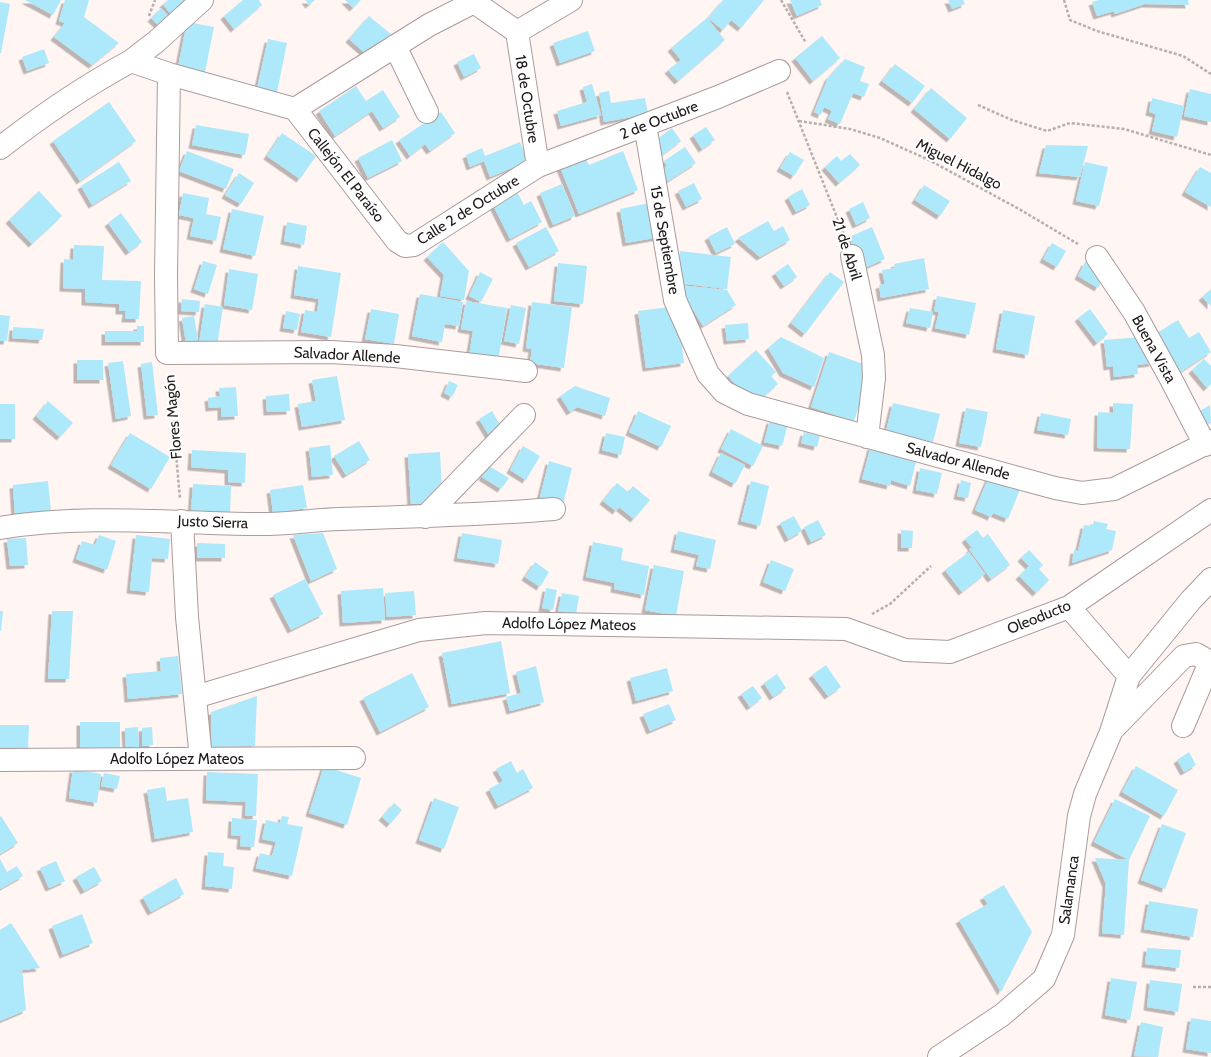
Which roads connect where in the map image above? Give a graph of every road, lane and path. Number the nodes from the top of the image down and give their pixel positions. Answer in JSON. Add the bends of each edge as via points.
{"nodes":[{"id":1,"x":202,"y":0,"type":"edge"},
{"id":2,"x":571,"y":0,"type":"edge"},
{"id":3,"x":781,"y":0,"type":"edge"},
{"id":4,"x":1064,"y":0,"type":"edge"},
{"id":5,"x":474,"y":1,"type":"edge"},
{"id":6,"x":516,"y":32,"type":"junction"},
{"id":7,"x":806,"y":43,"type":"dead end"},
{"id":8,"x":395,"y":46,"type":"junction"},
{"id":9,"x":131,"y":61,"type":"junction"},
{"id":10,"x":779,"y":70,"type":"joint"},
{"id":11,"x":169,"y":74,"type":"junction"},
{"id":12,"x":1211,"y":74,"type":"edge"},
{"id":13,"x":978,"y":105,"type":"dead end"},
{"id":14,"x":295,"y":109,"type":"junction"},
{"id":15,"x":427,"y":112,"type":"dead end"},
{"id":16,"x":799,"y":121,"type":"junction"},
{"id":17,"x":645,"y":125,"type":"junction"},
{"id":18,"x":0,"y":148,"type":"edge"},
{"id":19,"x":1211,"y":155,"type":"edge"},
{"id":20,"x":538,"y":166,"type":"junction"},
{"id":21,"x":397,"y":241,"type":"joint"},
{"id":22,"x":852,"y":256,"type":"joint"},
{"id":23,"x":1097,"y":257,"type":"joint"},
{"id":24,"x":167,"y":353,"type":"junction"},
{"id":25,"x":526,"y":371,"type":"dead end"},
{"id":26,"x":708,"y":374,"type":"joint"},
{"id":27,"x":524,"y":415,"type":"dead end"},
{"id":28,"x":867,"y":437,"type":"junction"},
{"id":29,"x":1208,"y":443,"type":"edge"},
{"id":30,"x":554,"y":509,"type":"dead end"},
{"id":31,"x":1211,"y":510,"type":"edge"},
{"id":32,"x":425,"y":517,"type":"junction"},
{"id":33,"x":182,"y":521,"type":"junction"},
{"id":34,"x":0,"y":528,"type":"edge"},
{"id":35,"x":931,"y":566,"type":"dead end"},
{"id":36,"x":1211,"y":579,"type":"edge"},
{"id":37,"x":1069,"y":607,"type":"junction"},
{"id":38,"x":846,"y":629,"type":"junction"},
{"id":39,"x":1129,"y":676,"type":"junction"},
{"id":40,"x":195,"y":697,"type":"junction"},
{"id":41,"x":1183,"y":726,"type":"dead end"},
{"id":42,"x":1111,"y":732,"type":"junction"},
{"id":43,"x":354,"y":758,"type":"dead end"},
{"id":44,"x":201,"y":759,"type":"junction"},
{"id":45,"x":0,"y":760,"type":"edge"},
{"id":46,"x":1193,"y":987,"type":"dead end"},
{"id":47,"x":1211,"y":987,"type":"edge"},
{"id":48,"x":939,"y":1057,"type":"edge"}],
"edges":[{"from":1,"to":9,"type":"street"},
{"from":2,"to":6,"type":"street"},
{"from":3,"to":7,"type":"path"},
{"from":4,"to":12,"type":"path","via":[[1070,20],[1097,31],[1183,56]]},
{"from":5,"to":6,"type":"street"},
{"from":5,"to":8,"type":"street"},
{"from":6,"to":20,"type":"street","name":"18 de Octubre"},
{"from":8,"to":14,"type":"street"},
{"from":8,"to":15,"type":"street"},
{"from":9,"to":11,"type":"street"},
{"from":9,"to":18,"type":"street","via":[[30,124]]},
{"from":10,"to":16,"type":"path","name":"21 de Abril"},
{"from":10,"to":17,"type":"street","name":"2 de Octubre"},
{"from":11,"to":14,"type":"street"},
{"from":11,"to":24,"type":"street","name":"Flores Magón"},
{"from":13,"to":19,"type":"path","via":[[1047,132],[1070,123],[1124,129]]},
{"from":14,"to":21,"type":"street","name":"Callejón El Paraíso"},
{"from":16,"to":22,"type":"path","name":"21 de Abril"},
{"from":16,"to":23,"type":"path","name":"Miguel Hidalgo","via":[[850,129],[880,138],[922,157],[1019,209]]},
{"from":17,"to":20,"type":"street","name":"2 de Octubre"},
{"from":17,"to":26,"type":"street","name":"15 de Septiembre","via":[[675,300]]},
{"from":20,"to":21,"type":"street","name":"Calle 2 de Octubre","via":[[414,245],[405,246]]},
{"from":22,"to":28,"type":"street","name":"21 de Abril","via":[[873,354],[874,378]]},
{"from":23,"to":29,"type":"street","name":"Buena Vista","via":[[1134,312]]},
{"from":24,"to":25,"type":"street","name":"Salvador Allende","via":[[331,352],[395,356]]},
{"from":24,"to":33,"type":"path","name":"Flores Magón"},
{"from":26,"to":28,"type":"street","name":"Salvador Allende","via":[[724,392],[748,404]]},
{"from":27,"to":32,"type":"street"},
{"from":28,"to":29,"type":"street","name":"Salvador Allende","via":[[1054,488],[1082,493],[1114,488]]},
{"from":30,"to":32,"type":"street","name":"Justo Sierra"},
{"from":31,"to":37,"type":"street","name":"Oleoducto"},
{"from":32,"to":33,"type":"street","name":"Justo Sierra","via":[[256,524]]},
{"from":33,"to":34,"type":"street","name":"Justo Sierra","via":[[93,520]]},
{"from":33,"to":40,"type":"street","via":[[187,617]]},
{"from":35,"to":38,"type":"path","via":[[890,604]]},
{"from":36,"to":39,"type":"street"},
{"from":37,"to":38,"type":"street","name":"Oleoducto","via":[[950,652],[905,650]]},
{"from":37,"to":39,"type":"street"},
{"from":38,"to":40,"type":"street","name":"Adolfo López Mateos","via":[[486,623],[419,630]]},
{"from":39,"to":42,"type":"street","name":"Salamanca"},
{"from":40,"to":44,"type":"street"},
{"from":41,"to":42,"type":"street","via":[[1210,662],[1196,654],[1184,656]]},
{"from":42,"to":48,"type":"street","name":"Salamanca","via":[[1085,794],[1062,935],[1044,980],[1002,1015]]},
{"from":43,"to":44,"type":"street","name":"Adolfo López Mateos"},
{"from":44,"to":45,"type":"street","name":"Adolfo López Mateos"},
{"from":46,"to":47,"type":"path"}]}
